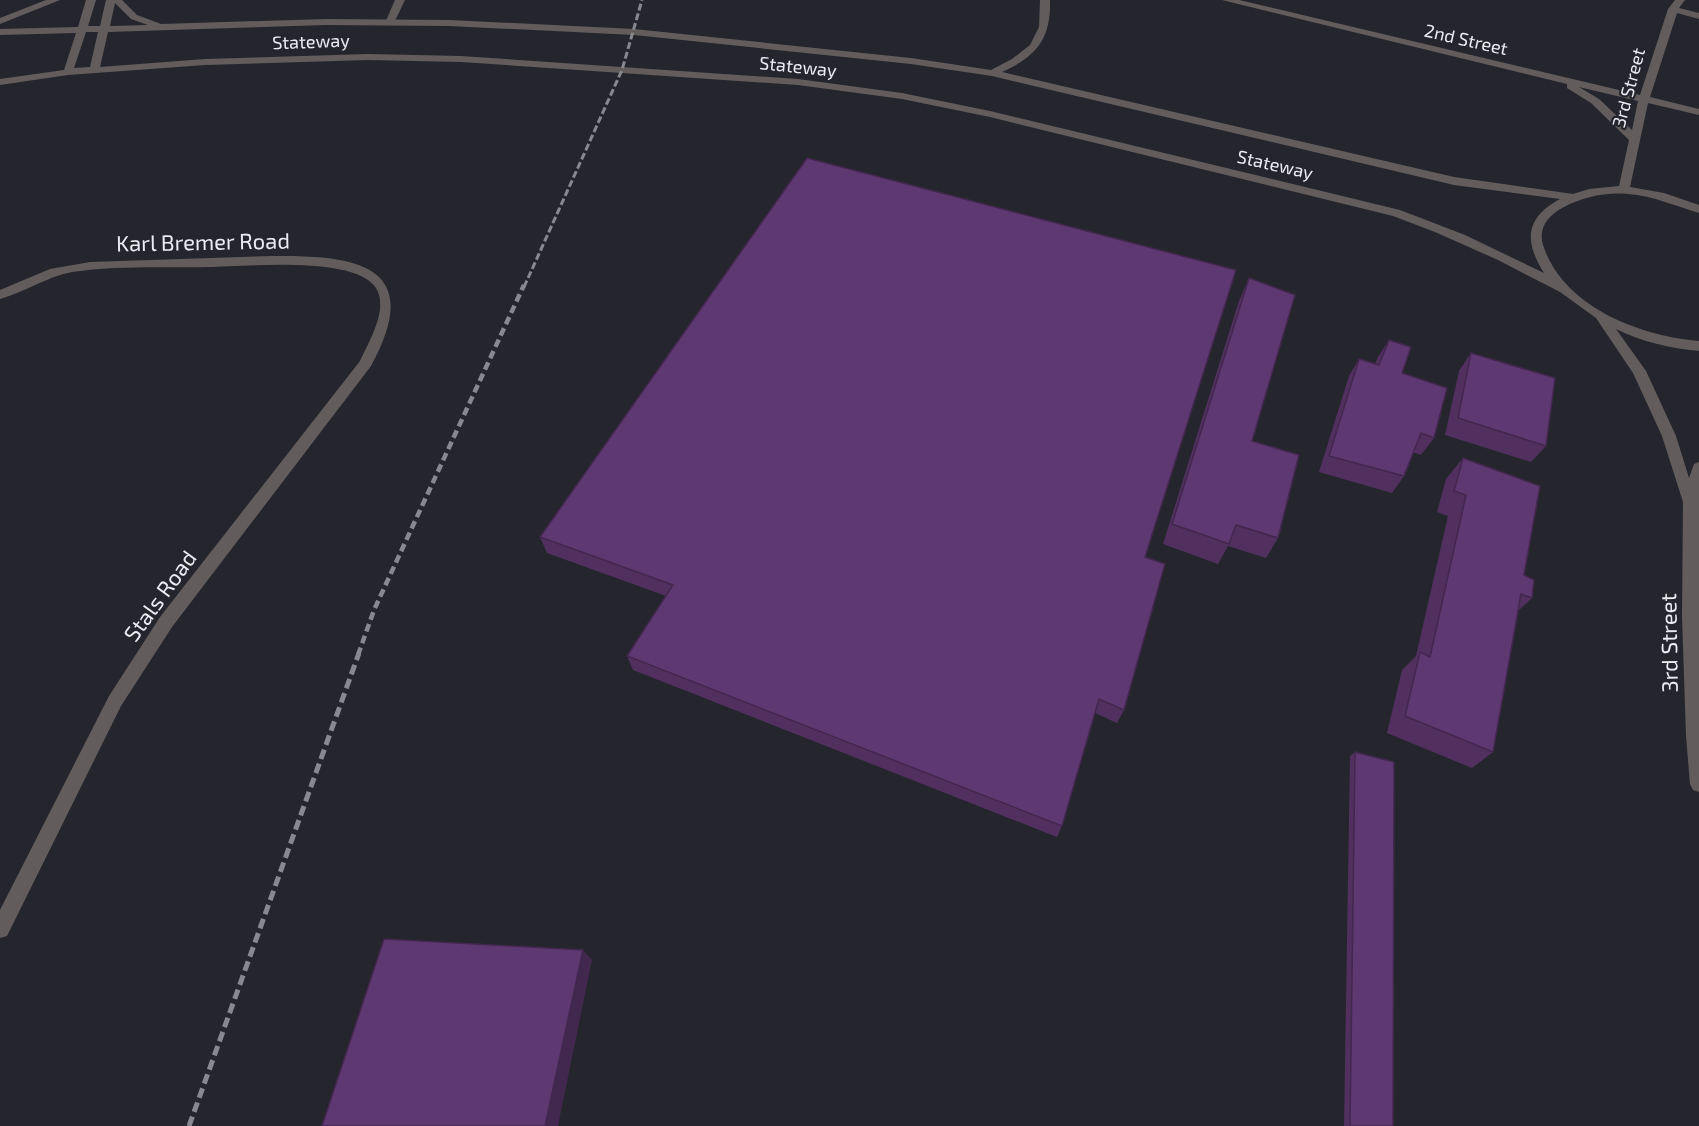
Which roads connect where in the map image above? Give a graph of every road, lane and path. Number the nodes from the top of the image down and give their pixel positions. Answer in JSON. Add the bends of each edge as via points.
{"nodes":[{"id":1,"x":55,"y":0,"type":"edge"},
{"id":2,"x":91,"y":0,"type":"edge"},
{"id":3,"x":111,"y":0,"type":"edge"},
{"id":4,"x":117,"y":0,"type":"edge"},
{"id":5,"x":400,"y":0,"type":"edge"},
{"id":6,"x":1045,"y":0,"type":"edge"},
{"id":7,"x":1227,"y":0,"type":"edge"},
{"id":8,"x":1676,"y":5,"type":"edge"},
{"id":9,"x":1699,"y":16,"type":"edge"},
{"id":10,"x":0,"y":21,"type":"edge"},
{"id":11,"x":390,"y":23,"type":"junction"},
{"id":12,"x":170,"y":28,"type":"junction"},
{"id":13,"x":105,"y":30,"type":"junction"},
{"id":14,"x":82,"y":31,"type":"junction"},
{"id":15,"x":0,"y":33,"type":"edge"},
{"id":16,"x":94,"y":70,"type":"junction"},
{"id":17,"x":68,"y":72,"type":"junction"},
{"id":18,"x":993,"y":73,"type":"junction"},
{"id":19,"x":1551,"y":76,"type":"junction"},
{"id":20,"x":0,"y":82,"type":"edge"},
{"id":21,"x":1644,"y":98,"type":"junction"},
{"id":22,"x":1699,"y":112,"type":"edge"},
{"id":23,"x":1635,"y":140,"type":"junction"},
{"id":24,"x":1624,"y":190,"type":"junction"},
{"id":25,"x":1570,"y":197,"type":"junction"},
{"id":26,"x":1699,"y":209,"type":"edge"},
{"id":27,"x":1563,"y":289,"type":"junction"},
{"id":28,"x":0,"y":295,"type":"edge"},
{"id":29,"x":386,"y":309,"type":"joint"},
{"id":30,"x":1601,"y":316,"type":"junction"},
{"id":31,"x":1699,"y":346,"type":"edge"},
{"id":32,"x":1699,"y":468,"type":"edge"},
{"id":33,"x":1690,"y":502,"type":"junction"},
{"id":34,"x":1699,"y":784,"type":"edge"},
{"id":35,"x":0,"y":928,"type":"edge"}],
"edges":[{"from":1,"to":10,"type":"street"},
{"from":2,"to":14,"type":"street"},
{"from":3,"to":13,"type":"street"},
{"from":4,"to":12,"type":"street","via":[[135,17]]},
{"from":5,"to":11,"type":"street"},
{"from":6,"to":18,"type":"street","via":[[1045,22],[1035,47]]},
{"from":7,"to":19,"type":"street","name":"2nd Street"},
{"from":8,"to":9,"type":"street"},
{"from":8,"to":21,"type":"street","name":"3rd Street"},
{"from":11,"to":12,"type":"street","name":"Stateway"},
{"from":11,"to":18,"type":"street","name":"Stateway","via":[[633,32]]},
{"from":12,"to":13,"type":"street","name":"Stateway"},
{"from":13,"to":14,"type":"street","name":"Stateway"},
{"from":13,"to":16,"type":"street"},
{"from":14,"to":15,"type":"street","name":"Stateway"},
{"from":14,"to":17,"type":"street"},
{"from":16,"to":17,"type":"street","name":"Stateway"},
{"from":16,"to":27,"type":"street","name":"Stateway","via":[[368,57],[461,59],[798,82],[902,96],[1396,213],[1446,230]]},
{"from":17,"to":20,"type":"street","name":"Stateway"},
{"from":18,"to":25,"type":"street","name":"Stateway","via":[[1454,181]]},
{"from":19,"to":21,"type":"street","name":"2nd Street"},
{"from":19,"to":23,"type":"street","via":[[1595,101]]},
{"from":21,"to":22,"type":"street","name":"2nd Street"},
{"from":21,"to":23,"type":"street","name":"3rd Street"},
{"from":23,"to":24,"type":"street","name":"3rd Street"},
{"from":24,"to":25,"type":"street","via":[[1590,191]]},
{"from":24,"to":26,"type":"street","via":[[1656,195]]},
{"from":25,"to":27,"type":"street","via":[[1543,215],[1536,237],[1542,262]]},
{"from":27,"to":30,"type":"street"},
{"from":28,"to":29,"type":"street","name":"Karl Bremer Road","via":[[70,269],[109,264],[309,261],[349,268],[372,277],[383,289]]},
{"from":29,"to":35,"type":"street","name":"Stals Road","via":[[366,363],[166,622],[115,701]]},
{"from":30,"to":31,"type":"street","via":[[1644,336]]},
{"from":30,"to":33,"type":"street","name":"3rd Street","via":[[1640,371],[1669,436]]},
{"from":32,"to":33,"type":"street","name":"3rd Street"},
{"from":33,"to":34,"type":"street","name":"3rd Street","via":[[1694,736]]}]}
